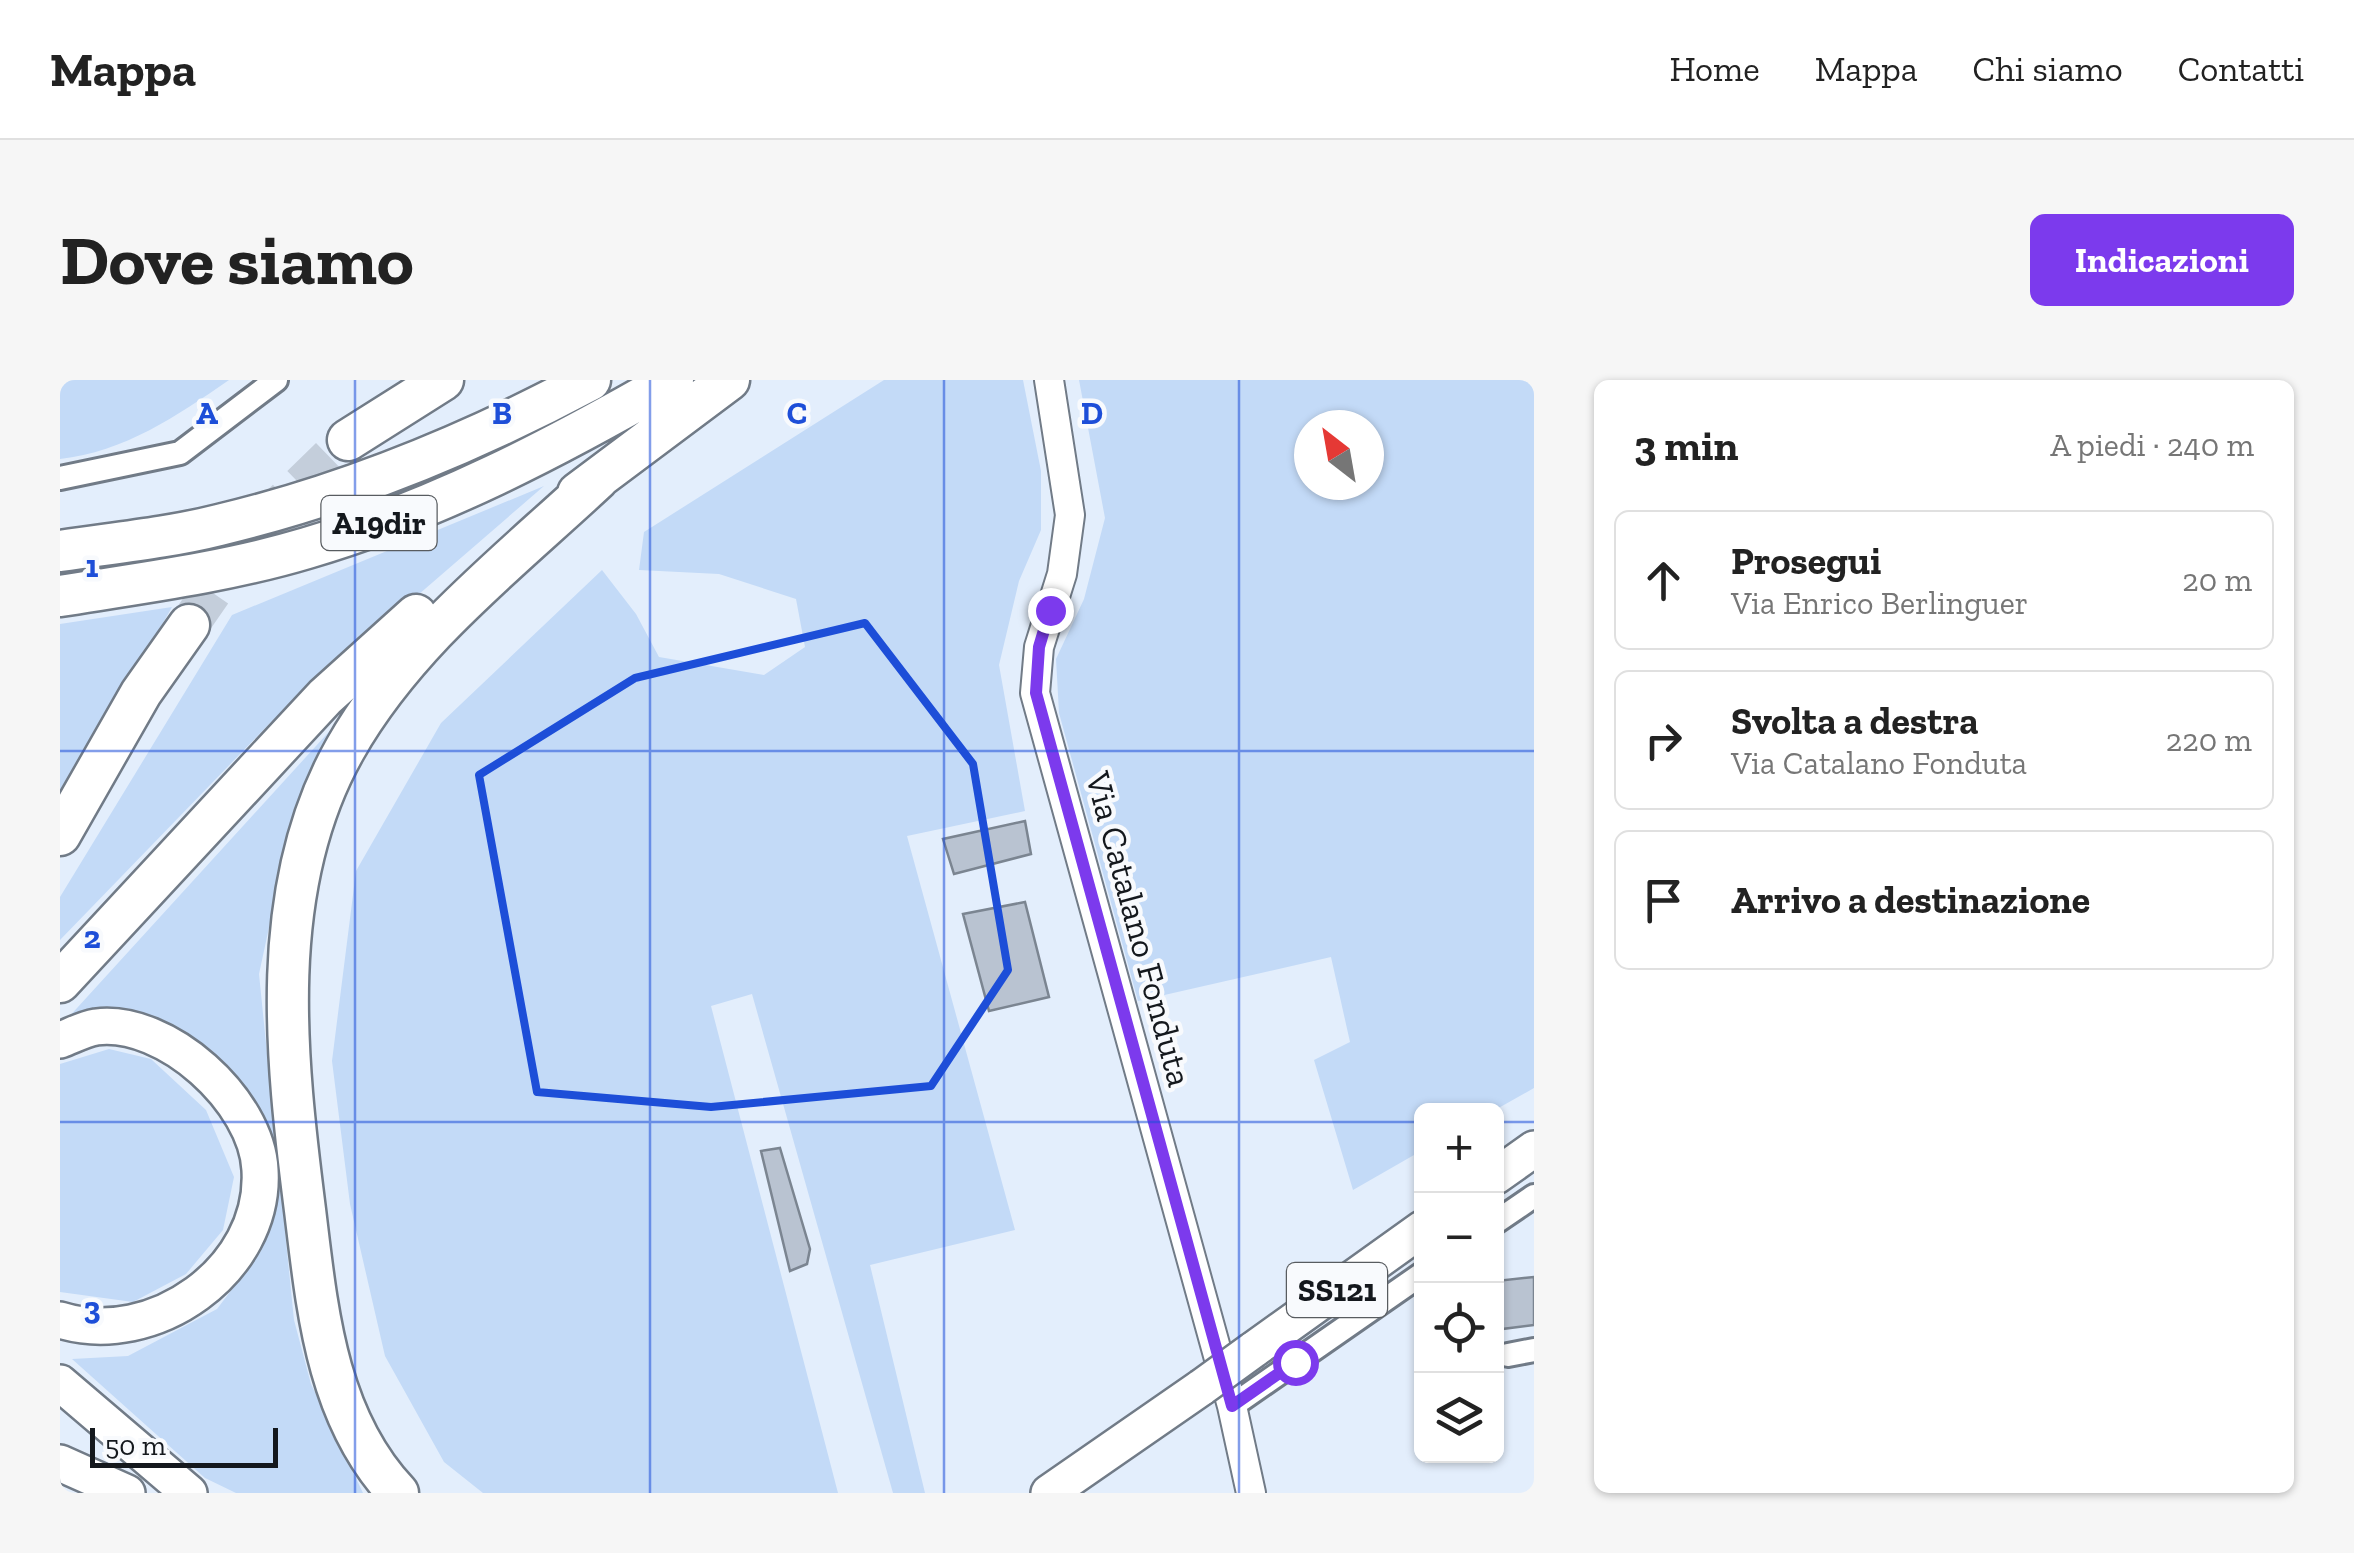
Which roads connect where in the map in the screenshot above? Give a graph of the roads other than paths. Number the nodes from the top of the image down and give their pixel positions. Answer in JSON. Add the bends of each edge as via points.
{"nodes":[{"id":1,"x":276,"y":380,"type":"edge"},
{"id":2,"x":443,"y":380,"type":"edge"},
{"id":3,"x":590,"y":380,"type":"edge"},
{"id":4,"x":674,"y":380,"type":"edge"},
{"id":5,"x":730,"y":380,"type":"edge"},
{"id":6,"x":1049,"y":380,"type":"edge"},
{"id":7,"x":348,"y":440,"type":"tunnel mouth"},
{"id":8,"x":60,"y":478,"type":"edge"},
{"id":9,"x":598,"y":479,"type":"junction"},
{"id":10,"x":60,"y":552,"type":"edge"},
{"id":11,"x":60,"y":596,"type":"edge"},
{"id":12,"x":189,"y":625,"type":"tunnel mouth"},
{"id":13,"x":60,"y":835,"type":"edge"},
{"id":14,"x":60,"y":982,"type":"edge"},
{"id":15,"x":60,"y":1040,"type":"edge"},
{"id":16,"x":1534,"y":1149,"type":"edge"},
{"id":17,"x":1504,"y":1170,"type":"edge"},
{"id":18,"x":1534,"y":1196,"type":"edge"},
{"id":19,"x":1504,"y":1217,"type":"edge"},
{"id":20,"x":1414,"y":1236,"type":"edge"},
{"id":21,"x":1414,"y":1280,"type":"edge"},
{"id":22,"x":60,"y":1320,"type":"edge"},
{"id":23,"x":1534,"y":1350,"type":"edge"},
{"id":24,"x":1508,"y":1354,"type":"dead end"},
{"id":25,"x":60,"y":1383,"type":"edge"},
{"id":26,"x":1232,"y":1406,"type":"junction"},
{"id":27,"x":60,"y":1463,"type":"edge"},
{"id":28,"x":127,"y":1493,"type":"edge"},
{"id":29,"x":189,"y":1493,"type":"edge"},
{"id":30,"x":398,"y":1493,"type":"edge"},
{"id":31,"x":1050,"y":1493,"type":"edge"},
{"id":32,"x":1251,"y":1493,"type":"edge"}],
"edges":[{"from":1,"to":8,"type":"street","via":[[180,454]]},
{"from":2,"to":7,"type":"highway"},
{"from":3,"to":10,"type":"highway","number":"A19dir","via":[[347,490],[216,526]]},
{"from":4,"to":11,"type":"highway","number":"A19dir","via":[[450,497],[307,548]]},
{"from":5,"to":9,"type":"highway"},
{"from":6,"to":26,"type":"street","name":"Via Catalano Fonduta","via":[[1070,515],[1062,574],[1039,647],[1036,693]]},
{"from":9,"to":14,"type":"highway","via":[[437,596],[326,697]]},
{"from":9,"to":30,"type":"highway","via":[[406,658],[343,752],[304,859],[288,980],[290,1082],[319,1321],[350,1416]]},
{"from":12,"to":13,"type":"highway","via":[[141,693]]},
{"from":15,"to":22,"type":"main road","via":[[96,1027],[144,1032],[186,1054],[244,1120],[260,1166],[259,1196],[238,1250],[186,1302],[150,1322],[112,1327]]},
{"from":16,"to":17,"type":"main road"},
{"from":18,"to":19,"type":"street"},
{"from":20,"to":31,"type":"main road","number":"SS121","bridge":true},
{"from":21,"to":26,"type":"street"},
{"from":23,"to":24,"type":"street"},
{"from":25,"to":29,"type":"main road"},
{"from":26,"to":32,"type":"street","name":"Via Catalano Fonduta"},
{"from":27,"to":28,"type":"main road"}]}
